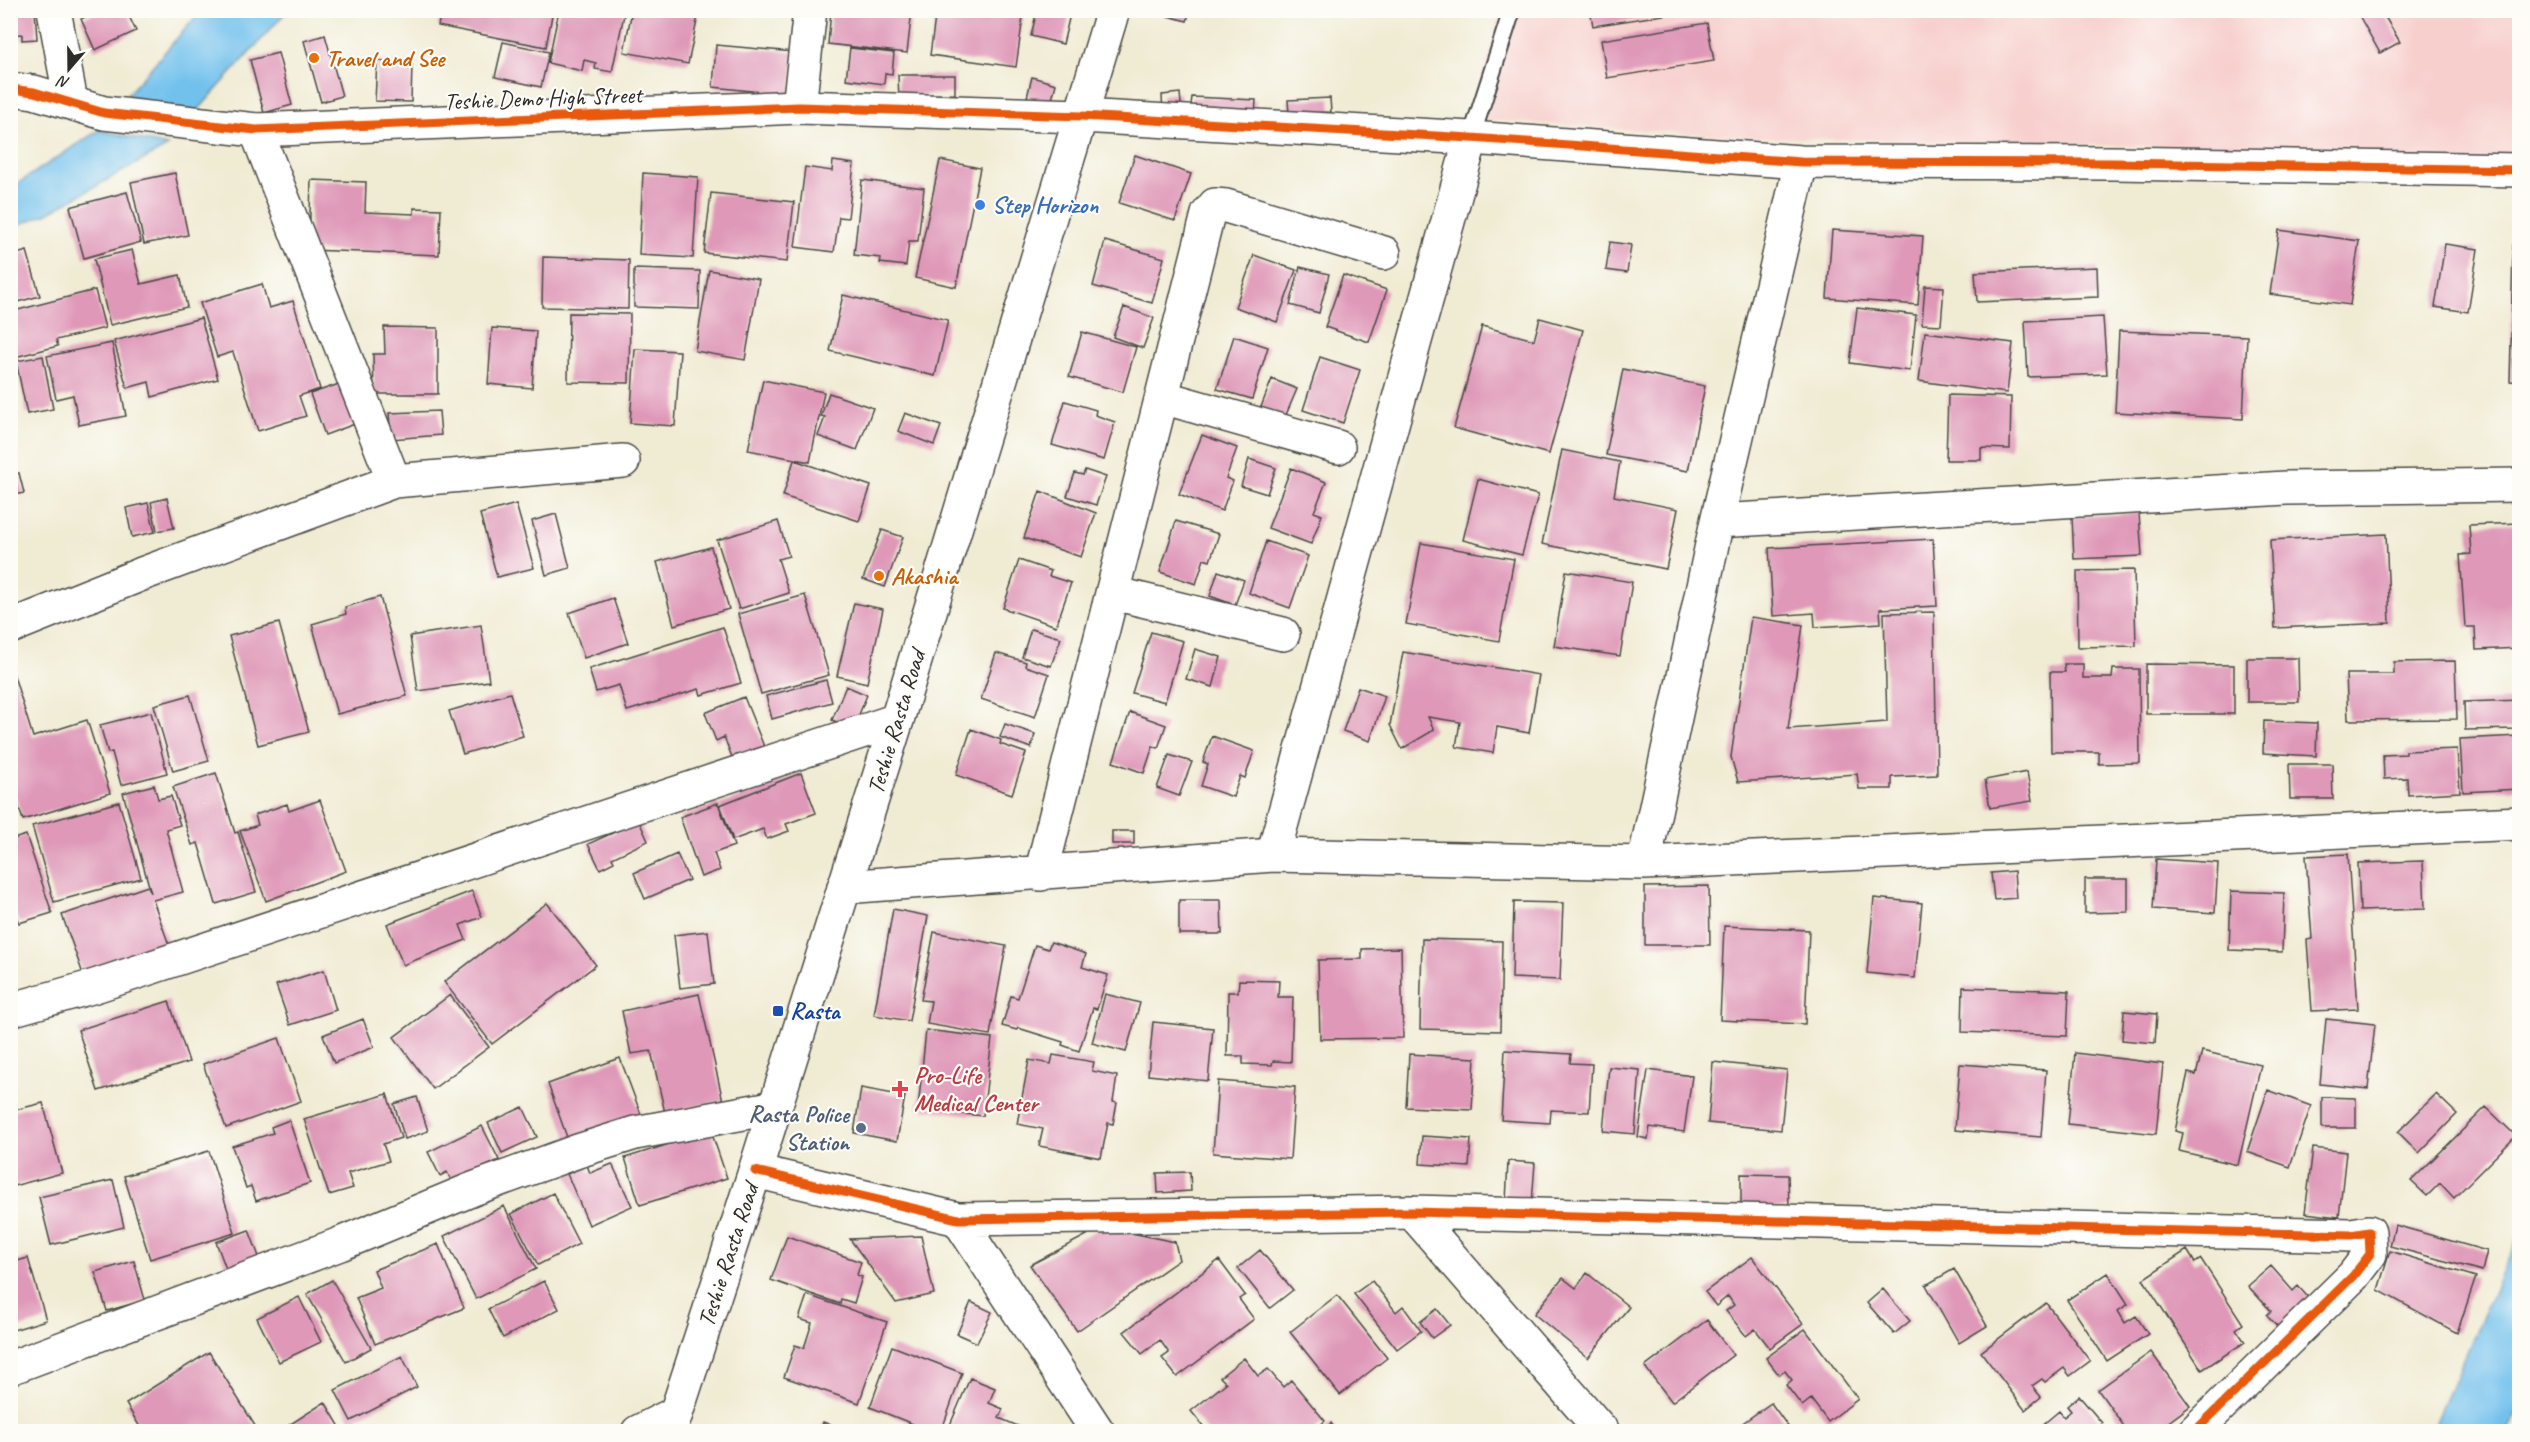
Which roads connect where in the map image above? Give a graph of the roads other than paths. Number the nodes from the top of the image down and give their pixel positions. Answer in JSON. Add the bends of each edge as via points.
{"nodes":[{"id":1,"x":54,"y":10,"type":"edge"},
{"id":2,"x":810,"y":10,"type":"edge"},
{"id":3,"x":1113,"y":10,"type":"edge"},
{"id":4,"x":1512,"y":10,"type":"edge"},
{"id":5,"x":10,"y":89,"type":"edge"},
{"id":6,"x":71,"y":102,"type":"junction"},
{"id":7,"x":799,"y":106,"type":"junction"},
{"id":8,"x":1081,"y":116,"type":"junction"},
{"id":9,"x":256,"y":130,"type":"junction"},
{"id":10,"x":1471,"y":138,"type":"junction"},
{"id":11,"x":1801,"y":162,"type":"junction"},
{"id":12,"x":2520,"y":170,"type":"edge"},
{"id":13,"x":1384,"y":253,"type":"dead end"},
{"id":14,"x":1162,"y":398,"type":"junction"},
{"id":15,"x":1338,"y":447,"type":"dead end"},
{"id":16,"x":623,"y":460,"type":"dead end"},
{"id":17,"x":394,"y":481,"type":"junction"},
{"id":18,"x":2520,"y":485,"type":"edge"},
{"id":19,"x":1717,"y":520,"type":"junction"},
{"id":20,"x":1113,"y":593,"type":"junction"},
{"id":21,"x":10,"y":627,"type":"edge"},
{"id":22,"x":1282,"y":634,"type":"dead end"},
{"id":23,"x":897,"y":720,"type":"junction"},
{"id":24,"x":2520,"y":822,"type":"edge"},
{"id":25,"x":1273,"y":855,"type":"junction"},
{"id":26,"x":1644,"y":863,"type":"junction"},
{"id":27,"x":1041,"y":874,"type":"junction"},
{"id":28,"x":844,"y":888,"type":"junction"},
{"id":29,"x":10,"y":1010,"type":"edge"},
{"id":30,"x":773,"y":1115,"type":"junction"},
{"id":31,"x":755,"y":1172,"type":"junction"},
{"id":32,"x":1412,"y":1212,"type":"junction"},
{"id":33,"x":958,"y":1219,"type":"junction"},
{"id":34,"x":10,"y":1368,"type":"edge"},
{"id":35,"x":673,"y":1422,"type":"edge"},
{"id":36,"x":638,"y":1431,"type":"edge"},
{"id":37,"x":1098,"y":1431,"type":"edge"},
{"id":38,"x":1603,"y":1431,"type":"edge"},
{"id":39,"x":2194,"y":1431,"type":"edge"}],
"edges":[{"from":1,"to":6,"type":"street"},
{"from":2,"to":7,"type":"street"},
{"from":3,"to":8,"type":"street","name":"Teshie Rasta Road"},
{"from":4,"to":10,"type":"lane"},
{"from":5,"to":6,"type":"street","name":"Teshie Demo High Street"},
{"from":6,"to":9,"type":"street","name":"Teshie Demo High Street","via":[[104,113]]},
{"from":7,"to":8,"type":"street","name":"Teshie Demo High Street"},
{"from":7,"to":9,"type":"street","name":"Teshie Demo High Street"},
{"from":8,"to":10,"type":"street","name":"Teshie Demo High Street"},
{"from":8,"to":23,"type":"street","name":"Teshie Rasta Road"},
{"from":9,"to":17,"type":"street"},
{"from":10,"to":11,"type":"street","name":"Teshie Demo High Street"},
{"from":10,"to":25,"type":"street"},
{"from":11,"to":12,"type":"street","name":"Teshie Demo High Street"},
{"from":11,"to":19,"type":"street"},
{"from":13,"to":14,"type":"street","via":[[1215,205],[1208,214]]},
{"from":14,"to":15,"type":"street"},
{"from":14,"to":20,"type":"street"},
{"from":16,"to":17,"type":"street"},
{"from":17,"to":21,"type":"street"},
{"from":18,"to":19,"type":"street","via":[[2286,488]]},
{"from":19,"to":26,"type":"street"},
{"from":20,"to":22,"type":"street"},
{"from":20,"to":27,"type":"street"},
{"from":23,"to":28,"type":"street","name":"Teshie Rasta Road"},
{"from":23,"to":29,"type":"street","via":[[95,986]]},
{"from":24,"to":26,"type":"street"},
{"from":25,"to":26,"type":"street"},
{"from":25,"to":27,"type":"street"},
{"from":27,"to":28,"type":"street"},
{"from":28,"to":30,"type":"street","name":"Teshie Rasta Road"},
{"from":30,"to":31,"type":"street","name":"Teshie Rasta Road"},
{"from":30,"to":34,"type":"street","via":[[771,1108],[646,1131],[578,1151]]},
{"from":31,"to":33,"type":"street"},
{"from":31,"to":35,"type":"street","name":"Teshie Rasta Road"},
{"from":32,"to":33,"type":"street"},
{"from":32,"to":38,"type":"street"},
{"from":32,"to":39,"type":"street","via":[[2351,1235],[2369,1232],[2370,1254],[2353,1276]]},
{"from":33,"to":37,"type":"street"},
{"from":35,"to":36,"type":"street"}]}
